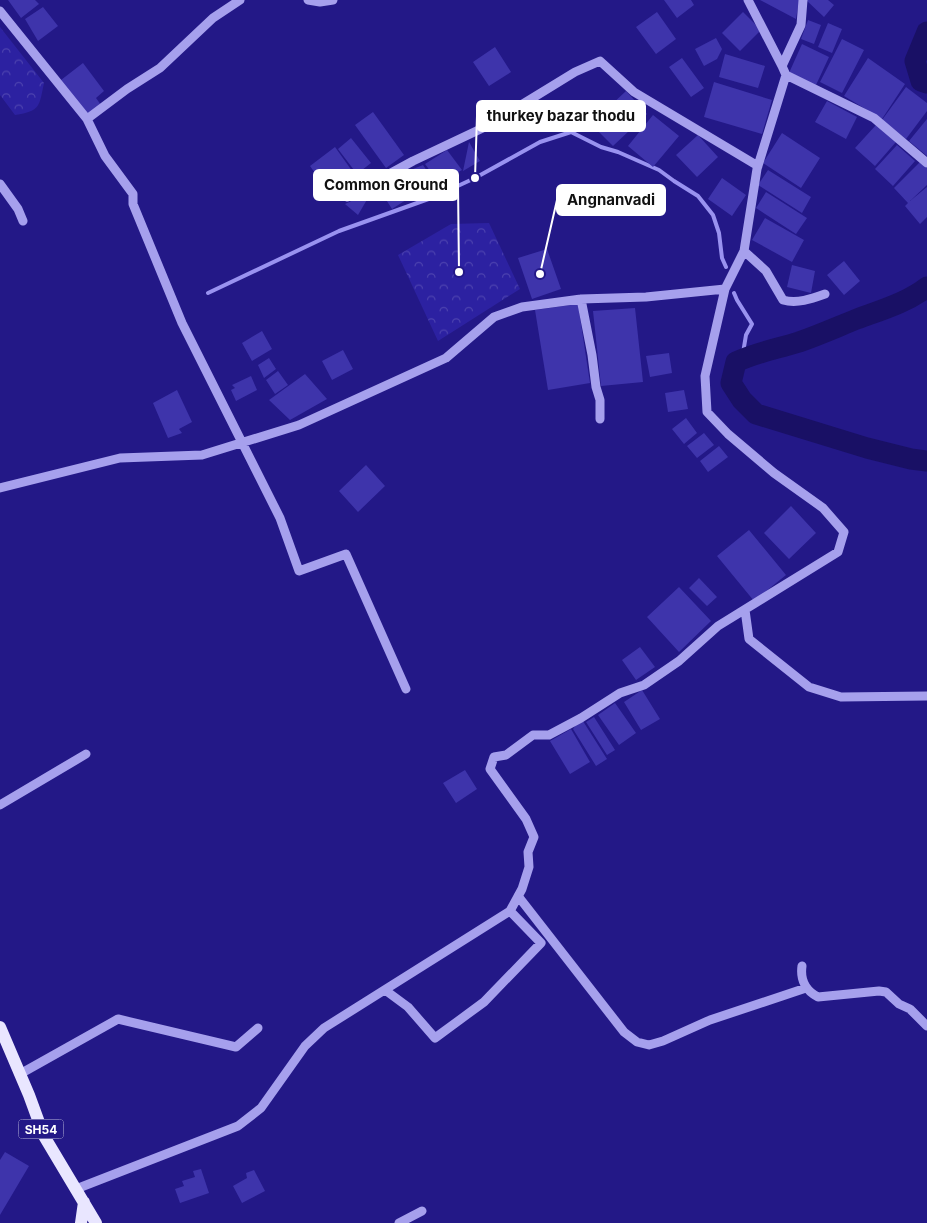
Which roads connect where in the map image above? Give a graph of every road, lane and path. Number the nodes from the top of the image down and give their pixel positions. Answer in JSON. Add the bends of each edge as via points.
{"nodes":[{"id":1,"x":240,"y":0,"type":"edge"},
{"id":2,"x":308,"y":0,"type":"edge"},
{"id":3,"x":333,"y":0,"type":"edge"},
{"id":4,"x":748,"y":0,"type":"edge"},
{"id":5,"x":803,"y":0,"type":"edge"},
{"id":6,"x":0,"y":11,"type":"edge"},
{"id":7,"x":782,"y":66,"type":"junction"},
{"id":8,"x":786,"y":75,"type":"junction"},
{"id":9,"x":87,"y":119,"type":"junction"},
{"id":10,"x":927,"y":163,"type":"edge"},
{"id":11,"x":758,"y":166,"type":"junction"},
{"id":12,"x":0,"y":184,"type":"edge"},
{"id":13,"x":346,"y":197,"type":"dead end"},
{"id":14,"x":23,"y":221,"type":"dead end"},
{"id":15,"x":744,"y":252,"type":"junction"},
{"id":16,"x":725,"y":289,"type":"junction"},
{"id":17,"x":825,"y":294,"type":"dead end"},
{"id":18,"x":581,"y":298,"type":"junction"},
{"id":19,"x":600,"y":419,"type":"dead end"},
{"id":20,"x":242,"y":443,"type":"junction"},
{"id":21,"x":0,"y":488,"type":"edge"},
{"id":22,"x":745,"y":610,"type":"junction"},
{"id":23,"x":406,"y":689,"type":"dead end"},
{"id":24,"x":927,"y":696,"type":"edge"},
{"id":25,"x":86,"y":754,"type":"dead end"},
{"id":26,"x":0,"y":805,"type":"edge"},
{"id":27,"x":518,"y":896,"type":"junction"},
{"id":28,"x":510,"y":911,"type":"junction"},
{"id":29,"x":802,"y":966,"type":"dead end"},
{"id":30,"x":806,"y":988,"type":"junction"},
{"id":31,"x":385,"y":990,"type":"junction"},
{"id":32,"x":927,"y":1026,"type":"edge"},
{"id":33,"x":0,"y":1028,"type":"edge"},
{"id":34,"x":258,"y":1028,"type":"dead end"},
{"id":35,"x":20,"y":1074,"type":"junction"},
{"id":36,"x":76,"y":1189,"type":"junction"},
{"id":37,"x":84,"y":1202,"type":"junction"},
{"id":38,"x":422,"y":1211,"type":"dead end"},
{"id":39,"x":81,"y":1223,"type":"edge"},
{"id":40,"x":96,"y":1223,"type":"edge"},
{"id":41,"x":400,"y":1223,"type":"edge"}],
"edges":[{"from":1,"to":9,"type":"street","via":[[213,18],[160,68]]},
{"from":2,"to":3,"type":"street"},
{"from":4,"to":7,"type":"street"},
{"from":5,"to":7,"type":"street","via":[[801,25]]},
{"from":6,"to":9,"type":"street"},
{"from":7,"to":8,"type":"street"},
{"from":8,"to":10,"type":"street","via":[[874,118]]},
{"from":8,"to":11,"type":"street"},
{"from":9,"to":20,"type":"street","via":[[105,156],[132,194],[133,204],[182,323]]},
{"from":11,"to":13,"type":"street","via":[[634,92],[600,61],[575,72],[487,126]]},
{"from":11,"to":15,"type":"street"},
{"from":12,"to":14,"type":"street"},
{"from":15,"to":16,"type":"street"},
{"from":15,"to":17,"type":"street","via":[[766,272],[782,300],[804,301]]},
{"from":16,"to":18,"type":"street","via":[[646,297]]},
{"from":16,"to":22,"type":"street","via":[[705,376],[706,412],[774,473],[822,508],[844,532],[838,552]]},
{"from":18,"to":19,"type":"street","via":[[600,400]]},
{"from":18,"to":20,"type":"street","via":[[522,307],[494,318],[446,358],[299,425]]},
{"from":20,"to":21,"type":"street","via":[[202,455],[120,458]]},
{"from":20,"to":23,"type":"street","via":[[280,518],[299,571],[346,554]]},
{"from":22,"to":24,"type":"street","via":[[750,639],[809,687],[841,697]]},
{"from":22,"to":27,"type":"street","via":[[718,626],[679,661],[644,685],[620,693],[549,735],[533,735],[506,755],[494,757],[490,769],[526,819],[534,837],[528,852],[529,867]]},
{"from":25,"to":26,"type":"street"},
{"from":27,"to":28,"type":"street"},
{"from":27,"to":30,"type":"street","via":[[624,1032],[637,1042],[649,1045],[663,1041],[710,1020]]},
{"from":28,"to":31,"type":"street"},
{"from":28,"to":31,"type":"street","via":[[541,942],[484,1002],[435,1038],[408,1007]]},
{"from":29,"to":30,"type":"street"},
{"from":30,"to":32,"type":"street","via":[[818,997],[886,992]]},
{"from":31,"to":36,"type":"street","via":[[324,1028],[305,1046],[261,1108],[238,1126]]},
{"from":33,"to":35,"type":"main road","number":"SH54"},
{"from":34,"to":35,"type":"street","via":[[236,1047],[118,1019]]},
{"from":35,"to":36,"type":"main road","number":"SH54","via":[[44,1136]]},
{"from":36,"to":37,"type":"main road","number":"SH54"},
{"from":37,"to":39,"type":"main road"},
{"from":37,"to":40,"type":"main road","number":"SH54"},
{"from":38,"to":41,"type":"street"}]}
